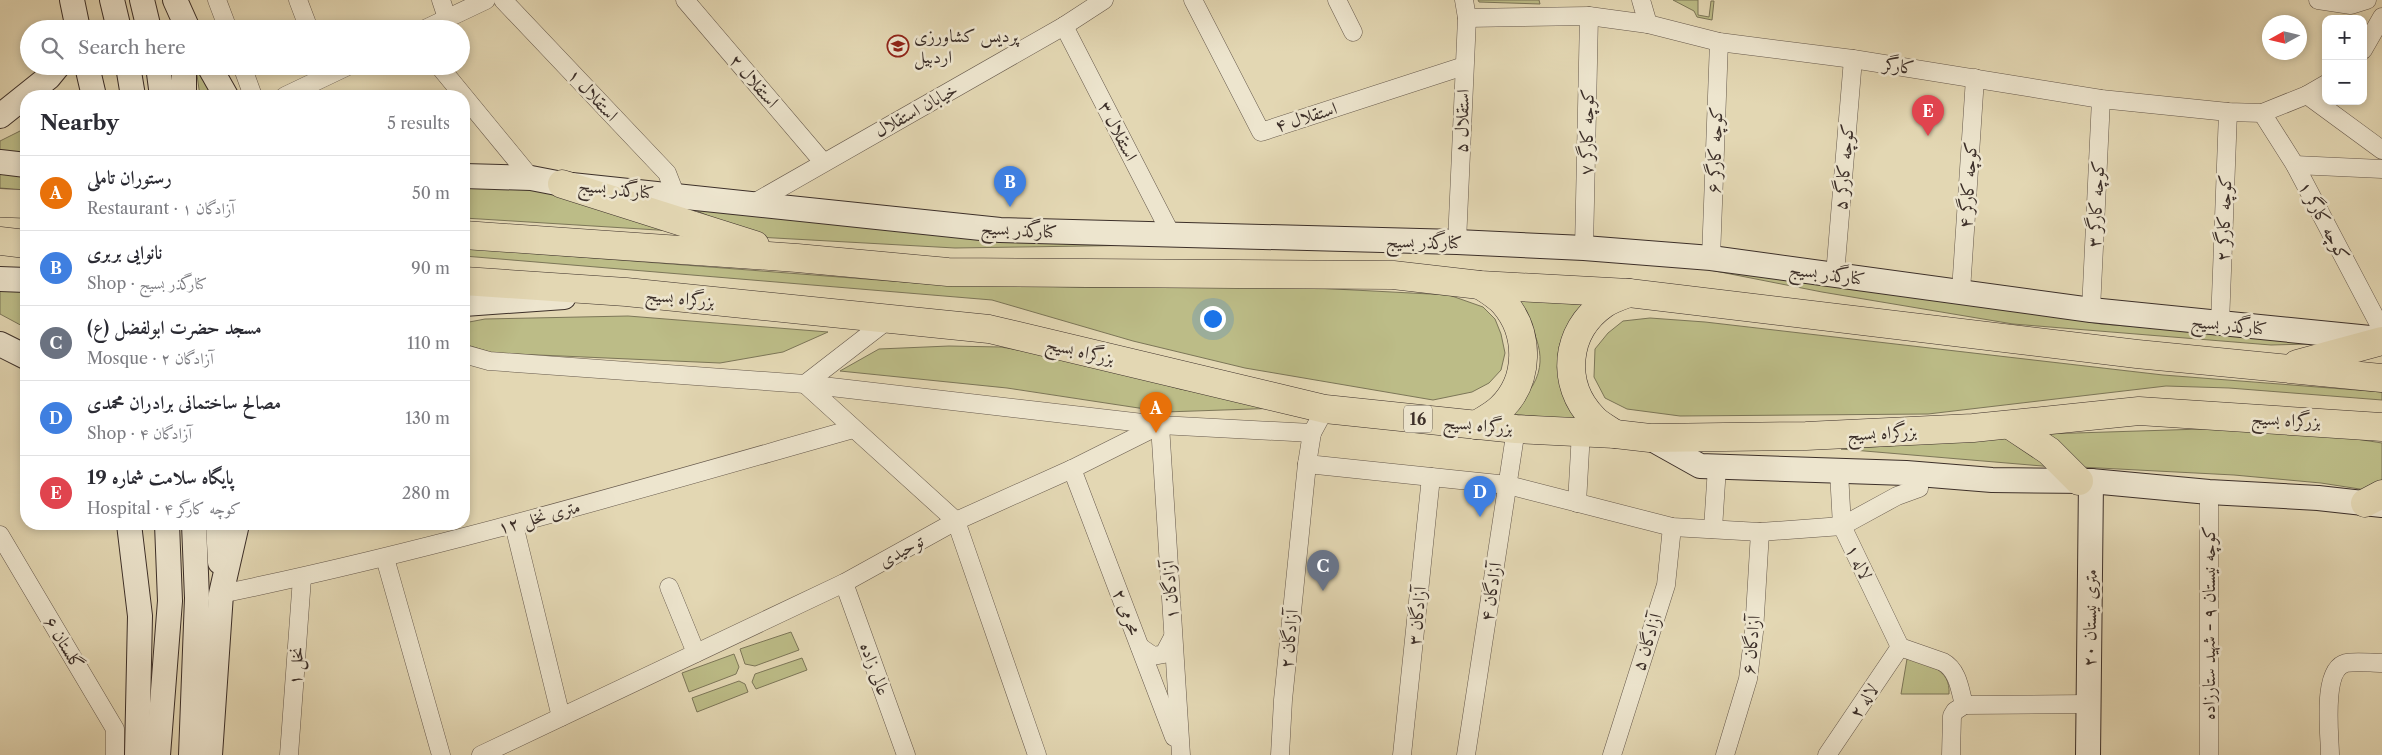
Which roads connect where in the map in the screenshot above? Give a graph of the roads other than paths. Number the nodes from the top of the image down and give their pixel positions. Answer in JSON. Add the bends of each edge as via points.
{"nodes":[{"id":1,"x":72,"y":0,"type":"edge"},
{"id":2,"x":112,"y":0,"type":"edge"},
{"id":3,"x":142,"y":0,"type":"edge"},
{"id":4,"x":217,"y":0,"type":"edge"},
{"id":5,"x":298,"y":0,"type":"edge"},
{"id":6,"x":441,"y":0,"type":"edge"},
{"id":7,"x":486,"y":0,"type":"edge"},
{"id":8,"x":503,"y":0,"type":"edge"},
{"id":9,"x":684,"y":0,"type":"edge"},
{"id":10,"x":1104,"y":0,"type":"edge"},
{"id":11,"x":1193,"y":0,"type":"edge"},
{"id":12,"x":1337,"y":0,"type":"edge"},
{"id":13,"x":1464,"y":0,"type":"edge"},
{"id":14,"x":1641,"y":0,"type":"edge"},
{"id":15,"x":2318,"y":0,"type":"edge"},
{"id":16,"x":2368,"y":0,"type":"edge"},
{"id":17,"x":176,"y":2,"type":"edge"},
{"id":18,"x":1590,"y":16,"type":"junction"},
{"id":19,"x":2382,"y":17,"type":"edge"},
{"id":20,"x":447,"y":18,"type":"junction"},
{"id":21,"x":1467,"y":18,"type":"junction"},
{"id":22,"x":76,"y":20,"type":"edge"},
{"id":23,"x":117,"y":20,"type":"edge"},
{"id":24,"x":148,"y":20,"type":"edge"},
{"id":25,"x":178,"y":20,"type":"edge"},
{"id":26,"x":184,"y":20,"type":"edge"},
{"id":27,"x":225,"y":20,"type":"edge"},
{"id":28,"x":306,"y":20,"type":"edge"},
{"id":29,"x":443,"y":20,"type":"edge"},
{"id":30,"x":1648,"y":24,"type":"junction"},
{"id":31,"x":1064,"y":26,"type":"junction"},
{"id":32,"x":1353,"y":32,"type":"dead end"},
{"id":33,"x":1719,"y":42,"type":"junction"},
{"id":34,"x":2367,"y":43,"type":"edge"},
{"id":35,"x":1853,"y":58,"type":"junction"},
{"id":36,"x":1464,"y":66,"type":"junction"},
{"id":37,"x":51,"y":75,"type":"edge"},
{"id":38,"x":88,"y":75,"type":"edge"},
{"id":39,"x":130,"y":75,"type":"edge"},
{"id":40,"x":159,"y":75,"type":"edge"},
{"id":41,"x":184,"y":75,"type":"edge"},
{"id":42,"x":214,"y":75,"type":"edge"},
{"id":43,"x":245,"y":75,"type":"edge"},
{"id":44,"x":319,"y":75,"type":"edge"},
{"id":45,"x":446,"y":75,"type":"edge"},
{"id":46,"x":1975,"y":78,"type":"junction"},
{"id":47,"x":2322,"y":86,"type":"edge"},
{"id":48,"x":33,"y":90,"type":"edge"},
{"id":49,"x":92,"y":90,"type":"edge"},
{"id":50,"x":132,"y":90,"type":"edge"},
{"id":51,"x":161,"y":90,"type":"edge"},
{"id":52,"x":184,"y":90,"type":"edge"},
{"id":53,"x":223,"y":90,"type":"edge"},
{"id":54,"x":251,"y":90,"type":"edge"},
{"id":55,"x":295,"y":90,"type":"edge"},
{"id":56,"x":459,"y":90,"type":"edge"},
{"id":57,"x":2307,"y":95,"type":"junction"},
{"id":58,"x":2101,"y":99,"type":"junction"},
{"id":59,"x":20,"y":100,"type":"edge"},
{"id":60,"x":470,"y":104,"type":"edge"},
{"id":61,"x":2228,"y":112,"type":"junction"},
{"id":62,"x":2262,"y":113,"type":"junction"},
{"id":63,"x":0,"y":116,"type":"edge"},
{"id":64,"x":2382,"y":150,"type":"edge"},
{"id":65,"x":0,"y":162,"type":"edge"},
{"id":66,"x":823,"y":162,"type":"junction"},
{"id":67,"x":20,"y":164,"type":"edge"},
{"id":68,"x":2295,"y":165,"type":"junction"},
{"id":69,"x":2382,"y":169,"type":"edge"},
{"id":70,"x":470,"y":176,"type":"edge"},
{"id":71,"x":531,"y":178,"type":"junction"},
{"id":72,"x":562,"y":184,"type":"junction"},
{"id":73,"x":676,"y":196,"type":"junction"},
{"id":74,"x":0,"y":203,"type":"edge"},
{"id":75,"x":20,"y":204,"type":"edge"},
{"id":76,"x":752,"y":204,"type":"junction"},
{"id":77,"x":470,"y":235,"type":"edge"},
{"id":78,"x":1172,"y":236,"type":"junction"},
{"id":79,"x":0,"y":241,"type":"edge"},
{"id":80,"x":1457,"y":242,"type":"junction"},
{"id":81,"x":20,"y":243,"type":"edge"},
{"id":82,"x":1584,"y":248,"type":"junction"},
{"id":83,"x":797,"y":258,"type":"junction"},
{"id":84,"x":1711,"y":258,"type":"junction"},
{"id":85,"x":1835,"y":275,"type":"junction"},
{"id":86,"x":0,"y":279,"type":"edge"},
{"id":87,"x":20,"y":280,"type":"edge"},
{"id":88,"x":470,"y":281,"type":"edge"},
{"id":89,"x":1480,"y":285,"type":"junction"},
{"id":90,"x":1960,"y":291,"type":"junction"},
{"id":91,"x":626,"y":292,"type":"junction"},
{"id":92,"x":1629,"y":293,"type":"junction"},
{"id":93,"x":470,"y":304,"type":"edge"},
{"id":94,"x":2091,"y":310,"type":"junction"},
{"id":95,"x":889,"y":319,"type":"junction"},
{"id":96,"x":2220,"y":324,"type":"junction"},
{"id":97,"x":2382,"y":330,"type":"edge"},
{"id":98,"x":2382,"y":340,"type":"edge"},
{"id":99,"x":0,"y":344,"type":"edge"},
{"id":100,"x":20,"y":354,"type":"edge"},
{"id":101,"x":470,"y":356,"type":"edge"},
{"id":102,"x":2280,"y":368,"type":"junction"},
{"id":103,"x":2382,"y":378,"type":"edge"},
{"id":104,"x":805,"y":384,"type":"junction"},
{"id":105,"x":1325,"y":409,"type":"junction"},
{"id":106,"x":1160,"y":425,"type":"junction"},
{"id":107,"x":1476,"y":425,"type":"junction"},
{"id":108,"x":2010,"y":425,"type":"junction"},
{"id":109,"x":2382,"y":427,"type":"edge"},
{"id":110,"x":853,"y":429,"type":"junction"},
{"id":111,"x":1516,"y":429,"type":"junction"},
{"id":112,"x":1581,"y":432,"type":"junction"},
{"id":113,"x":1312,"y":433,"type":"junction"},
{"id":114,"x":1615,"y":434,"type":"junction"},
{"id":115,"x":1650,"y":438,"type":"junction"},
{"id":116,"x":1307,"y":464,"type":"junction"},
{"id":117,"x":1717,"y":467,"type":"junction"},
{"id":118,"x":1072,"y":469,"type":"junction"},
{"id":119,"x":1840,"y":472,"type":"junction"},
{"id":120,"x":1918,"y":474,"type":"junction"},
{"id":121,"x":1431,"y":477,"type":"junction"},
{"id":122,"x":2085,"y":481,"type":"junction"},
{"id":123,"x":1508,"y":485,"type":"junction"},
{"id":124,"x":2210,"y":492,"type":"junction"},
{"id":125,"x":2376,"y":500,"type":"edge"},
{"id":126,"x":1576,"y":504,"type":"junction"},
{"id":127,"x":956,"y":521,"type":"junction"},
{"id":128,"x":514,"y":524,"type":"junction"},
{"id":129,"x":1842,"y":526,"type":"junction"},
{"id":130,"x":1672,"y":528,"type":"junction"},
{"id":131,"x":130,"y":530,"type":"edge"},
{"id":132,"x":167,"y":530,"type":"edge"},
{"id":133,"x":194,"y":530,"type":"edge"},
{"id":134,"x":218,"y":530,"type":"edge"},
{"id":135,"x":236,"y":530,"type":"edge"},
{"id":136,"x":1713,"y":530,"type":"junction"},
{"id":137,"x":1760,"y":532,"type":"junction"},
{"id":138,"x":0,"y":535,"type":"edge"},
{"id":139,"x":385,"y":558,"type":"junction"},
{"id":140,"x":302,"y":578,"type":"junction"},
{"id":141,"x":844,"y":583,"type":"junction"},
{"id":142,"x":669,"y":587,"type":"dead end"},
{"id":143,"x":221,"y":594,"type":"junction"},
{"id":144,"x":1173,"y":637,"type":"junction"},
{"id":145,"x":1140,"y":647,"type":"junction"},
{"id":146,"x":1900,"y":647,"type":"junction"},
{"id":147,"x":696,"y":653,"type":"junction"},
{"id":148,"x":2382,"y":663,"type":"edge"},
{"id":149,"x":2089,"y":704,"type":"junction"},
{"id":150,"x":1964,"y":705,"type":"junction"},
{"id":151,"x":561,"y":717,"type":"junction"},
{"id":152,"x":115,"y":755,"type":"edge"},
{"id":153,"x":137,"y":755,"type":"edge"},
{"id":154,"x":158,"y":755,"type":"edge"},
{"id":155,"x":191,"y":755,"type":"edge"},
{"id":156,"x":210,"y":755,"type":"edge"},
{"id":157,"x":289,"y":755,"type":"edge"},
{"id":158,"x":440,"y":755,"type":"edge"},
{"id":159,"x":481,"y":755,"type":"edge"},
{"id":160,"x":906,"y":755,"type":"edge"},
{"id":161,"x":1037,"y":755,"type":"edge"},
{"id":162,"x":1181,"y":755,"type":"edge"},
{"id":163,"x":1280,"y":755,"type":"edge"},
{"id":164,"x":1402,"y":755,"type":"edge"},
{"id":165,"x":1466,"y":755,"type":"edge"},
{"id":166,"x":1612,"y":755,"type":"edge"},
{"id":167,"x":1725,"y":755,"type":"edge"},
{"id":168,"x":1828,"y":755,"type":"edge"},
{"id":169,"x":1951,"y":755,"type":"edge"},
{"id":170,"x":2088,"y":755,"type":"edge"},
{"id":171,"x":2209,"y":755,"type":"edge"},
{"id":172,"x":2330,"y":755,"type":"edge"}],
"edges":[{"from":1,"to":22,"type":"main road"},
{"from":2,"to":23,"type":"main road"},
{"from":3,"to":24,"type":"main road"},
{"from":4,"to":27,"type":"street"},
{"from":5,"to":28,"type":"street"},
{"from":6,"to":20,"type":"street"},
{"from":7,"to":20,"type":"street"},
{"from":8,"to":73,"type":"street","name":"استقلال ۱","via":[[667,174]]},
{"from":9,"to":66,"type":"street","name":"استقلال ۲"},
{"from":10,"to":31,"type":"street","name":"خیابان استقلال"},
{"from":11,"to":36,"type":"street","name":"استقلال ۴","via":[[1261,132]]},
{"from":12,"to":32,"type":"street"},
{"from":13,"to":21,"type":"street","name":"استقلال ۵"},
{"from":14,"to":30,"type":"street"},
{"from":15,"to":16,"type":"street","via":[[2351,6]]},
{"from":17,"to":25,"type":"main road"},
{"from":17,"to":26,"type":"main road"},
{"from":18,"to":21,"type":"street","name":"کارگر"},
{"from":18,"to":30,"type":"street","name":"کارگر"},
{"from":18,"to":82,"type":"street","name":"کوچه کارگر ۷"},
{"from":19,"to":34,"type":"street"},
{"from":20,"to":29,"type":"street"},
{"from":21,"to":36,"type":"street","name":"استقلال ۵"},
{"from":30,"to":33,"type":"street","name":"کارگر"},
{"from":31,"to":66,"type":"street","name":"خیابان استقلال"},
{"from":31,"to":78,"type":"street","name":"استقلال ۳"},
{"from":33,"to":35,"type":"street","name":"کارگر"},
{"from":33,"to":84,"type":"street","name":"کوچه کارگر ۶"},
{"from":35,"to":46,"type":"street","name":"کارگر"},
{"from":35,"to":85,"type":"street","name":"کوچه کارگر ۵"},
{"from":36,"to":80,"type":"street","name":"استقلال ۵"},
{"from":37,"to":48,"type":"main road"},
{"from":38,"to":49,"type":"main road"},
{"from":39,"to":50,"type":"main road"},
{"from":40,"to":51,"type":"main road"},
{"from":41,"to":52,"type":"main road"},
{"from":42,"to":53,"type":"main road"},
{"from":43,"to":54,"type":"street"},
{"from":44,"to":55,"type":"street"},
{"from":45,"to":56,"type":"street"},
{"from":46,"to":58,"type":"street","name":"کارگر"},
{"from":46,"to":90,"type":"street","name":"کوچه کارگر ۴"},
{"from":47,"to":57,"type":"street","name":"کارگر"},
{"from":57,"to":62,"type":"street","name":"کارگر"},
{"from":57,"to":64,"type":"street"},
{"from":58,"to":61,"type":"street","name":"کارگر"},
{"from":58,"to":94,"type":"street","name":"کوچه کارگر ۳"},
{"from":59,"to":63,"type":"main road"},
{"from":60,"to":71,"type":"street"},
{"from":61,"to":62,"type":"street","name":"کارگر"},
{"from":61,"to":96,"type":"street","name":"کوچه کارگر ۲"},
{"from":62,"to":68,"type":"street","name":"کوچه کارگر ۱"},
{"from":65,"to":67,"type":"main road"},
{"from":66,"to":76,"type":"street","name":"خیابان استقلال"},
{"from":68,"to":69,"type":"street"},
{"from":68,"to":97,"type":"street","name":"کوچه کارگر ۱"},
{"from":70,"to":71,"type":"main road","name":"کنارگذر بسیج"},
{"from":71,"to":72,"type":"main road","name":"کنارگذر بسیج"},
{"from":72,"to":73,"type":"main road","name":"کنارگذر بسیج"},
{"from":72,"to":83,"type":"highway"},
{"from":73,"to":76,"type":"main road","name":"کنارگذر بسیج"},
{"from":74,"to":75,"type":"highway"},
{"from":76,"to":78,"type":"main road","name":"کنارگذر بسیج","via":[[1000,230]]},
{"from":77,"to":83,"type":"highway"},
{"from":78,"to":80,"type":"main road","name":"کنارگذر بسیج"},
{"from":79,"to":81,"type":"highway"},
{"from":80,"to":82,"type":"main road","name":"کنارگذر بسیج"},
{"from":82,"to":84,"type":"main road","name":"کنارگذر بسیج"},
{"from":83,"to":89,"type":"highway","via":[[948,272],[1393,275]]},
{"from":84,"to":85,"type":"main road","name":"کنارگذر بسیج"},
{"from":85,"to":90,"type":"main road","name":"کنارگذر بسیج"},
{"from":86,"to":87,"type":"main road"},
{"from":88,"to":91,"type":"highway","name":"بزرگراه بسیج","number":"16"},
{"from":89,"to":92,"type":"highway"},
{"from":89,"to":107,"type":"highway","via":[[1503,302],[1512,314],[1522,342],[1523,356],[1522,372],[1512,396],[1500,409]]},
{"from":90,"to":94,"type":"main road","name":"کنارگذر بسیج"},
{"from":91,"to":93,"type":"main road"},
{"from":91,"to":95,"type":"highway","name":"بزرگراه بسیج","number":"16"},
{"from":92,"to":102,"type":"highway"},
{"from":92,"to":114,"type":"highway","via":[[1604,303],[1585,322],[1577,333],[1571,359],[1578,397],[1593,419]]},
{"from":94,"to":96,"type":"main road","name":"کنارگذر بسیج"},
{"from":95,"to":104,"type":"street"},
{"from":95,"to":105,"type":"highway","name":"بزرگراه بسیج","number":"16","via":[[989,329]]},
{"from":96,"to":98,"type":"main road","name":"کنارگذر بسیج"},
{"from":98,"to":102,"type":"highway"},
{"from":99,"to":100,"type":"main road"},
{"from":101,"to":104,"type":"street","via":[[489,361]]},
{"from":102,"to":103,"type":"highway"},
{"from":104,"to":106,"type":"street"},
{"from":104,"to":110,"type":"street"},
{"from":105,"to":107,"type":"highway","name":"بزرگراه بسیج","number":"16"},
{"from":105,"to":113,"type":"street"},
{"from":106,"to":113,"type":"street","name":"توحیدی"},
{"from":106,"to":118,"type":"street","name":"توحیدی"},
{"from":106,"to":144,"type":"street","name":"آزادگان ۱"},
{"from":107,"to":111,"type":"highway","name":"بزرگراه بسیج","number":"16"},
{"from":108,"to":109,"type":"highway","name":"بزرگراه بسیج","number":"16","via":[[2139,411]]},
{"from":108,"to":115,"type":"highway","name":"بزرگراه بسیج","number":"16","via":[[1806,436]]},
{"from":108,"to":122,"type":"highway"},
{"from":110,"to":127,"type":"street"},
{"from":110,"to":128,"type":"street","name":"۱۲ متری نخل"},
{"from":111,"to":112,"type":"highway","name":"بزرگراه بسیج","number":"16"},
{"from":111,"to":123,"type":"street","name":"آزادگان ۴"},
{"from":112,"to":114,"type":"highway","name":"بزرگراه بسیج","number":"16"},
{"from":112,"to":126,"type":"street"},
{"from":113,"to":116,"type":"street","name":"آزادگان ۲"},
{"from":114,"to":115,"type":"highway","name":"بزرگراه بسیج","number":"16"},
{"from":115,"to":117,"type":"main road","via":[[1700,466]]},
{"from":116,"to":121,"type":"street"},
{"from":116,"to":163,"type":"street","name":"آزادگان ۲"},
{"from":117,"to":119,"type":"main road"},
{"from":117,"to":136,"type":"street"},
{"from":118,"to":127,"type":"street","name":"توحیدی"},
{"from":118,"to":145,"type":"street","name":"محرمی ۲"},
{"from":119,"to":120,"type":"main road"},
{"from":119,"to":129,"type":"street","name":"لاله ۱"},
{"from":120,"to":122,"type":"main road","via":[[1992,480]]},
{"from":120,"to":129,"type":"street","via":[[1919,488],[1897,496]]},
{"from":121,"to":123,"type":"street"},
{"from":121,"to":164,"type":"street","name":"آزادگان ۳"},
{"from":122,"to":124,"type":"main road"},
{"from":122,"to":149,"type":"main road","name":"۲۰ متری نیستان"},
{"from":123,"to":126,"type":"street"},
{"from":123,"to":165,"type":"street","name":"آزادگان ۴"},
{"from":124,"to":125,"type":"main road"},
{"from":124,"to":171,"type":"street","name":"کوچه نیستان ۹ - شهید ستارزاده"},
{"from":126,"to":130,"type":"street"},
{"from":127,"to":141,"type":"street","name":"توحیدی"},
{"from":127,"to":161,"type":"street"},
{"from":128,"to":139,"type":"street","name":"۱۲ متری نخل"},
{"from":128,"to":151,"type":"street"},
{"from":129,"to":137,"type":"street"},
{"from":129,"to":146,"type":"street","name":"لاله ۱"},
{"from":130,"to":136,"type":"street"},
{"from":130,"to":166,"type":"street","name":"آزادگان ۵","via":[[1666,585]]},
{"from":131,"to":153,"type":"main road","via":[[140,616]]},
{"from":132,"to":154,"type":"main road","via":[[170,601]]},
{"from":133,"to":155,"type":"main road","via":[[197,598]]},
{"from":134,"to":143,"type":"main road"},
{"from":135,"to":143,"type":"main road"},
{"from":136,"to":137,"type":"street"},
{"from":137,"to":167,"type":"street","name":"آزادگان ۶","via":[[1748,679]]},
{"from":138,"to":152,"type":"street","name":"گلستان ۶","via":[[115,729]]},
{"from":139,"to":140,"type":"street","name":"۱۲ متری نخل"},
{"from":139,"to":158,"type":"street"},
{"from":140,"to":143,"type":"street","name":"۱۲ متری نخل"},
{"from":140,"to":157,"type":"street","name":"نخل ۱"},
{"from":141,"to":147,"type":"street","name":"توحیدی"},
{"from":141,"to":160,"type":"street","name":"عالی زاده"},
{"from":142,"to":147,"type":"street"},
{"from":143,"to":156,"type":"main road"},
{"from":144,"to":145,"type":"street","via":[[1164,654],[1153,656]]},
{"from":144,"to":162,"type":"street","name":"آزادگان ۱"},
{"from":145,"to":162,"type":"street","name":"محرمی ۲"},
{"from":146,"to":150,"type":"street","via":[[1948,665],[1956,677]]},
{"from":146,"to":168,"type":"street","name":"لاله ۲"},
{"from":147,"to":151,"type":"street","name":"توحیدی"},
{"from":148,"to":172,"type":"street","via":[[2345,663],[2334,672],[2329,687]]},
{"from":149,"to":150,"type":"street"},
{"from":149,"to":170,"type":"main road","name":"۲۰ متری نیستان"},
{"from":150,"to":169,"type":"street","via":[[1952,716]]},
{"from":151,"to":159,"type":"street","name":"توحیدی"}]}
